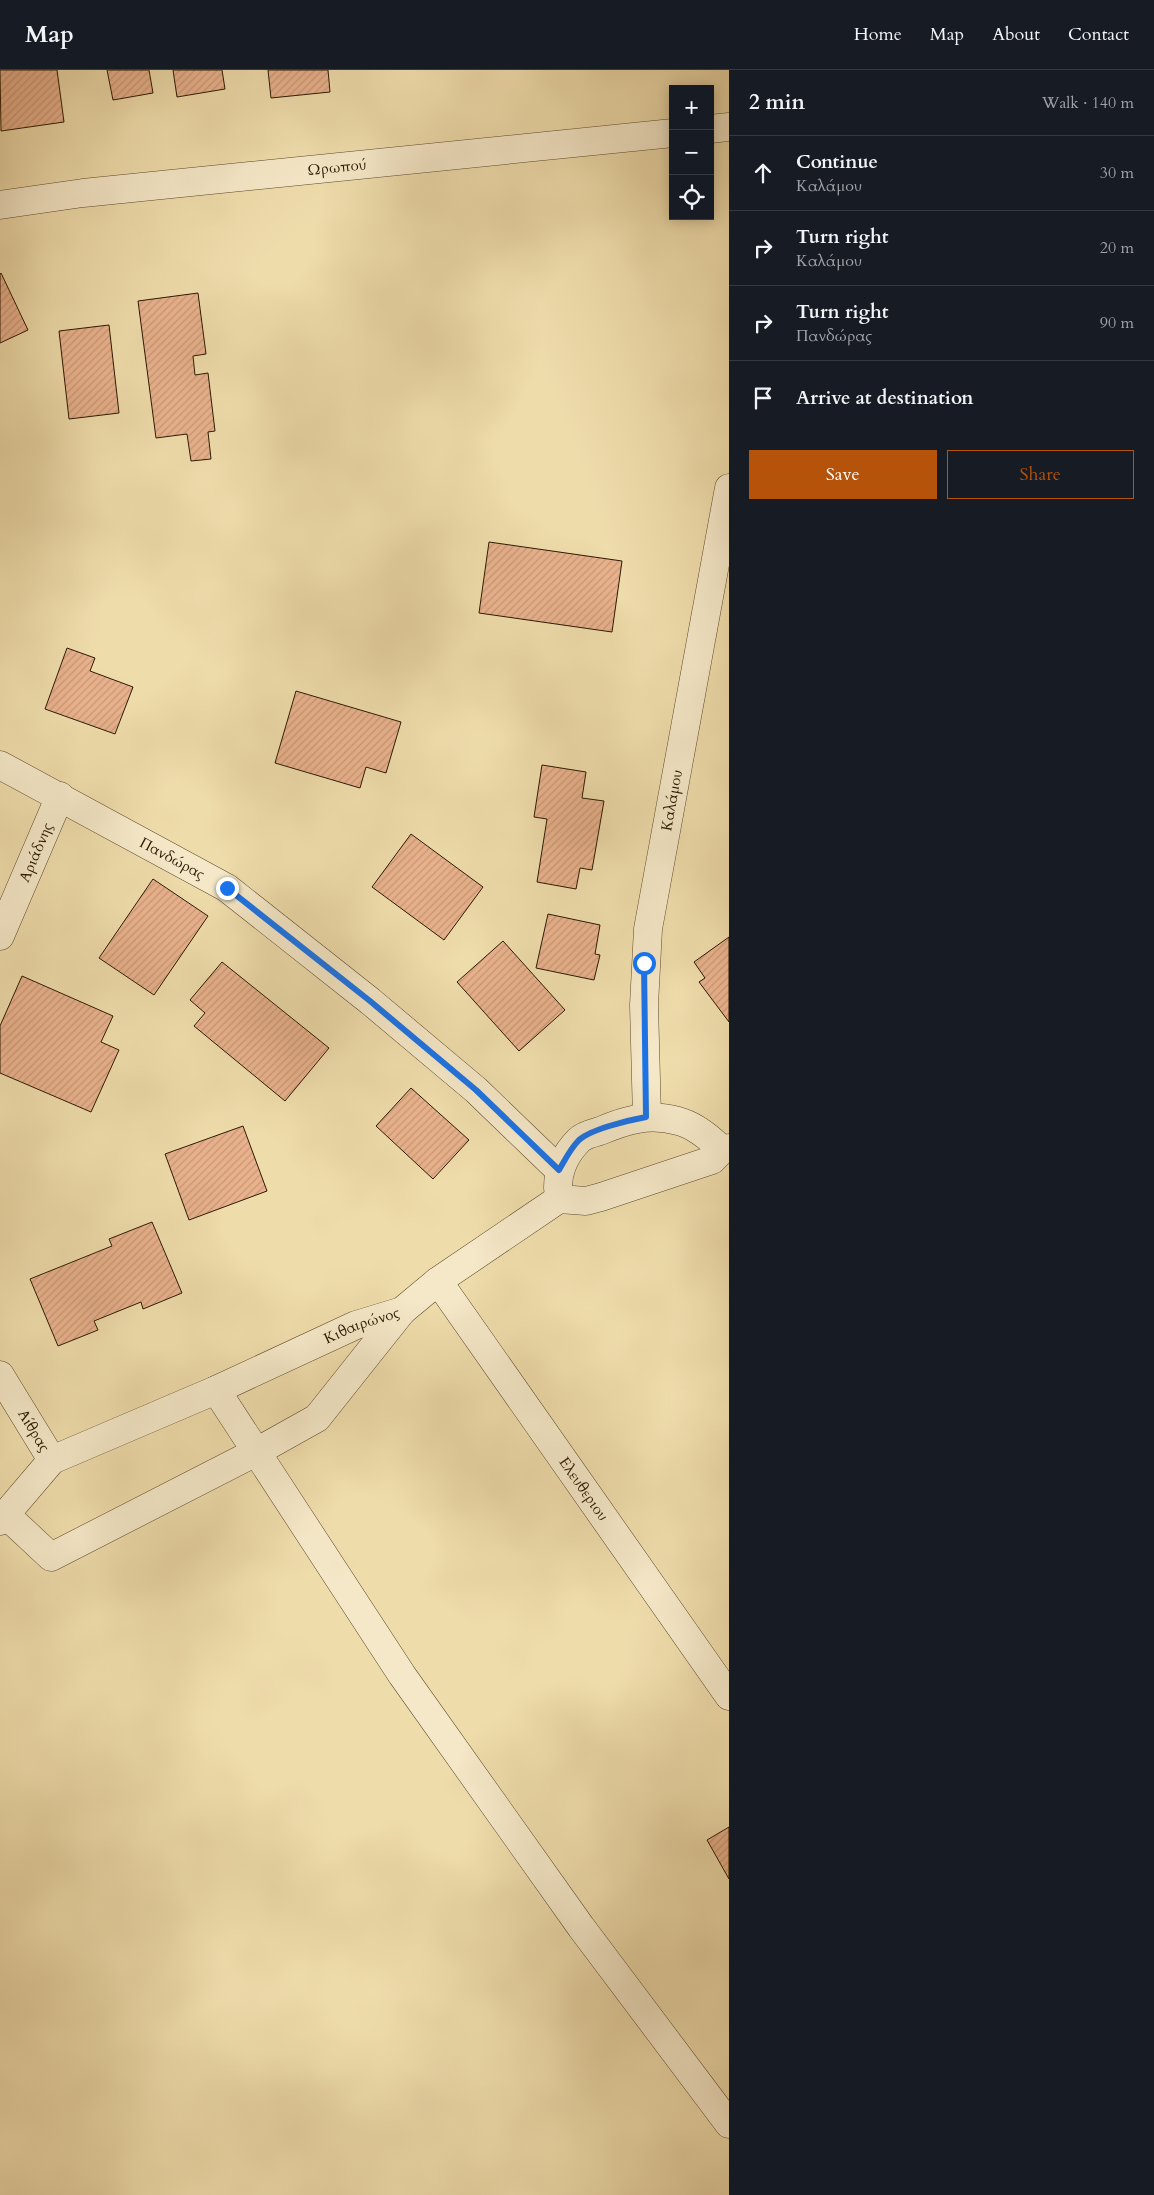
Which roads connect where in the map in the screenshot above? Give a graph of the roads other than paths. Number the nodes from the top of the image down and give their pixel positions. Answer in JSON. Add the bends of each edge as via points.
{"nodes":[{"id":1,"x":729,"y":127,"type":"edge"},
{"id":2,"x":714,"y":129,"type":"edge"},
{"id":3,"x":669,"y":133,"type":"edge"},
{"id":4,"x":0,"y":205,"type":"edge"},
{"id":5,"x":729,"y":488,"type":"edge"},
{"id":6,"x":0,"y":765,"type":"edge"},
{"id":7,"x":60,"y":796,"type":"junction"},
{"id":8,"x":0,"y":936,"type":"edge"},
{"id":9,"x":646,"y":1117,"type":"junction"},
{"id":10,"x":725,"y":1149,"type":"edge"},
{"id":11,"x":559,"y":1170,"type":"junction"},
{"id":12,"x":559,"y":1199,"type":"junction"},
{"id":13,"x":438,"y":1281,"type":"junction"},
{"id":14,"x":402,"y":1311,"type":"junction"},
{"id":15,"x":0,"y":1374,"type":"edge"},
{"id":16,"x":216,"y":1390,"type":"junction"},
{"id":17,"x":258,"y":1451,"type":"junction"},
{"id":18,"x":52,"y":1460,"type":"junction"},
{"id":19,"x":3,"y":1518,"type":"edge"},
{"id":20,"x":729,"y":1696,"type":"edge"},
{"id":21,"x":729,"y":2124,"type":"edge"}],
"edges":[{"from":1,"to":2,"type":"street"},
{"from":3,"to":4,"type":"street","name":"Ωρωπού","via":[[83,193]]},
{"from":5,"to":9,"type":"street","name":"Καλάμου","via":[[648,929],[644,988]]},
{"from":6,"to":7,"type":"street","name":"Πανδώρας"},
{"from":7,"to":8,"type":"street","name":"Αριάδνης"},
{"from":7,"to":11,"type":"street","name":"Πανδώρας","via":[[227,888],[476,1090]]},
{"from":9,"to":10,"type":"street","via":[[679,1121]]},
{"from":9,"to":11,"type":"street","via":[[620,1122],[581,1138]]},
{"from":10,"to":12,"type":"street","via":[[704,1164],[601,1197],[586,1201]]},
{"from":11,"to":12,"type":"street"},
{"from":12,"to":13,"type":"street","name":"Κιθαιρώνος"},
{"from":13,"to":14,"type":"street","name":"Κιθαιρώνος"},
{"from":13,"to":20,"type":"street","name":"Ελευθεριου"},
{"from":14,"to":16,"type":"street","name":"Κιθαιρώνος","via":[[356,1325]]},
{"from":14,"to":17,"type":"street","via":[[318,1418]]},
{"from":15,"to":18,"type":"street","name":"Αίθρας"},
{"from":16,"to":17,"type":"street"},
{"from":16,"to":18,"type":"street","name":"Κιθαιρώνος"},
{"from":17,"to":19,"type":"street","via":[[51,1557]]},
{"from":17,"to":21,"type":"street","via":[[402,1675],[581,1927]]},
{"from":18,"to":19,"type":"street","name":"Κιθαιρώνος"}]}
